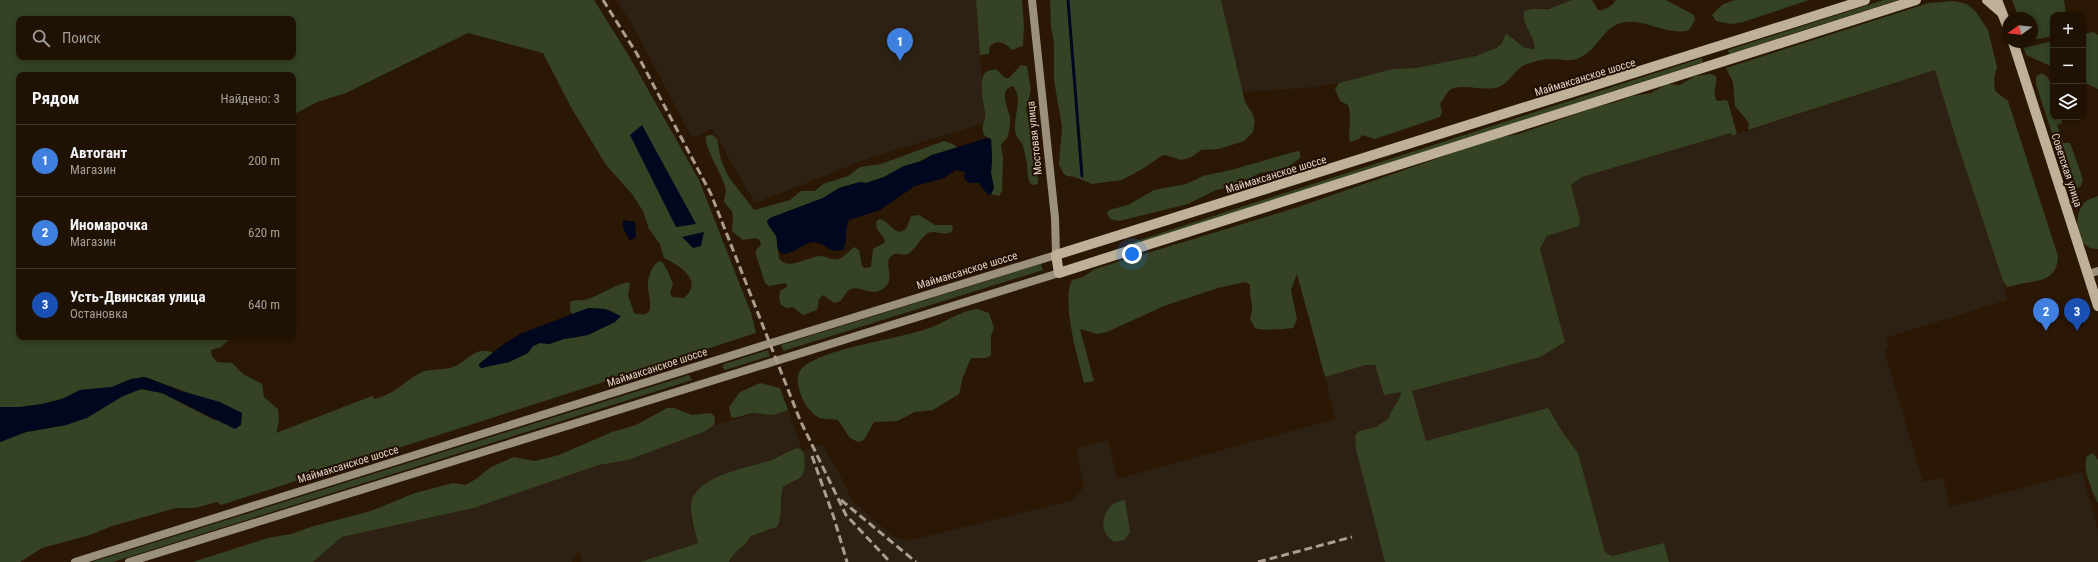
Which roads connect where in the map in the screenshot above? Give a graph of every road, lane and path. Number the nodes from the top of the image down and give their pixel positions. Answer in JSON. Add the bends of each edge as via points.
{"nodes":[{"id":1,"x":1032,"y":0,"type":"edge"},
{"id":2,"x":1866,"y":0,"type":"edge"},
{"id":3,"x":1916,"y":0,"type":"edge"},
{"id":4,"x":1987,"y":0,"type":"edge"},
{"id":5,"x":1997,"y":0,"type":"edge"},
{"id":6,"x":2003,"y":12,"type":"edge"},
{"id":7,"x":2002,"y":13,"type":"edge"},
{"id":8,"x":2015,"y":48,"type":"edge"},
{"id":9,"x":1056,"y":255,"type":"junction"},
{"id":10,"x":2098,"y":271,"type":"edge"},
{"id":11,"x":1058,"y":273,"type":"junction"},
{"id":12,"x":2088,"y":274,"type":"junction"},
{"id":13,"x":2098,"y":306,"type":"edge"},
{"id":14,"x":75,"y":562,"type":"edge"},
{"id":15,"x":129,"y":562,"type":"edge"}],
"edges":[{"from":1,"to":9,"type":"main road","name":"Мостовая улица","via":[[1055,218]]},
{"from":2,"to":9,"type":"main road","name":"Маймаксанское шоссе"},
{"from":3,"to":11,"type":"main road"},
{"from":4,"to":7,"type":"main road"},
{"from":5,"to":6,"type":"main road"},
{"from":8,"to":12,"type":"main road","name":"Советская улица"},
{"from":9,"to":11,"type":"main road","name":"Мостовая улица"},
{"from":9,"to":14,"type":"main road","name":"Маймаксанское шоссе"},
{"from":10,"to":12,"type":"main road"},
{"from":11,"to":15,"type":"main road"},
{"from":12,"to":13,"type":"main road","name":"Советская улица"}]}
